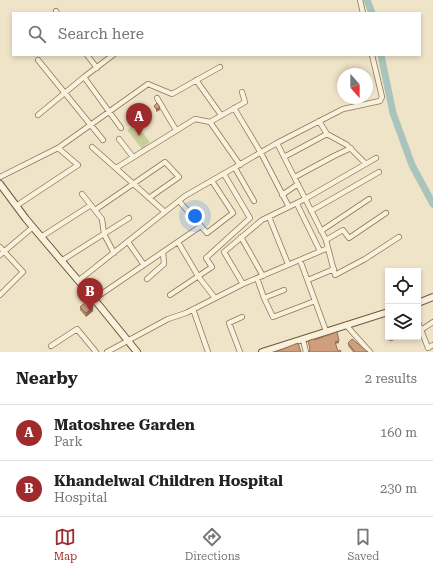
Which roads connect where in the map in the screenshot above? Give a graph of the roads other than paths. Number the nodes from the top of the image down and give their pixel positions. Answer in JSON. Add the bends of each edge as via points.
{"nodes":[{"id":1,"x":360,"y":0,"type":"edge"},
{"id":2,"x":363,"y":12,"type":"edge"},
{"id":3,"x":89,"y":56,"type":"edge"},
{"id":4,"x":111,"y":56,"type":"edge"},
{"id":5,"x":372,"y":56,"type":"edge"},
{"id":6,"x":38,"y":60,"type":"dead end"},
{"id":7,"x":220,"y":67,"type":"dead end"},
{"id":8,"x":97,"y":68,"type":"junction"},
{"id":9,"x":84,"y":77,"type":"junction"},
{"id":10,"x":196,"y":80,"type":"junction"},
{"id":11,"x":242,"y":92,"type":"dead end"},
{"id":12,"x":65,"y":93,"type":"junction"},
{"id":13,"x":157,"y":98,"type":"dead end"},
{"id":14,"x":234,"y":108,"type":"junction"},
{"id":15,"x":109,"y":112,"type":"junction"},
{"id":16,"x":38,"y":115,"type":"dead end"},
{"id":17,"x":221,"y":116,"type":"junction"},
{"id":18,"x":319,"y":121,"type":"junction"},
{"id":19,"x":210,"y":122,"type":"junction"},
{"id":20,"x":91,"y":125,"type":"junction"},
{"id":21,"x":121,"y":128,"type":"dead end"},
{"id":22,"x":176,"y":130,"type":"junction"},
{"id":23,"x":327,"y":134,"type":"junction"},
{"id":24,"x":119,"y":139,"type":"dead end"},
{"id":25,"x":103,"y":140,"type":"dead end"},
{"id":26,"x":277,"y":143,"type":"junction"},
{"id":27,"x":58,"y":148,"type":"junction"},
{"id":28,"x":92,"y":148,"type":"dead end"},
{"id":29,"x":351,"y":148,"type":"junction"},
{"id":30,"x":261,"y":153,"type":"junction"},
{"id":31,"x":133,"y":157,"type":"junction"},
{"id":32,"x":284,"y":157,"type":"junction"},
{"id":33,"x":376,"y":158,"type":"dead end"},
{"id":34,"x":365,"y":163,"type":"junction"},
{"id":35,"x":240,"y":165,"type":"junction"},
{"id":36,"x":116,"y":168,"type":"junction"},
{"id":37,"x":235,"y":168,"type":"junction"},
{"id":38,"x":379,"y":172,"type":"dead end"},
{"id":39,"x":224,"y":174,"type":"junction"},
{"id":40,"x":0,"y":176,"type":"edge"},
{"id":41,"x":294,"y":177,"type":"junction"},
{"id":42,"x":212,"y":181,"type":"junction"},
{"id":43,"x":133,"y":183,"type":"junction"},
{"id":44,"x":0,"y":184,"type":"edge"},
{"id":45,"x":298,"y":184,"type":"junction"},
{"id":46,"x":82,"y":194,"type":"dead end"},
{"id":47,"x":282,"y":195,"type":"junction"},
{"id":48,"x":149,"y":198,"type":"junction"},
{"id":49,"x":306,"y":199,"type":"junction"},
{"id":50,"x":369,"y":199,"type":"dead end"},
{"id":51,"x":179,"y":201,"type":"junction"},
{"id":52,"x":254,"y":201,"type":"dead end"},
{"id":53,"x":296,"y":204,"type":"junction"},
{"id":54,"x":91,"y":205,"type":"junction"},
{"id":55,"x":16,"y":206,"type":"junction"},
{"id":56,"x":289,"y":207,"type":"junction"},
{"id":57,"x":96,"y":210,"type":"junction"},
{"id":58,"x":311,"y":211,"type":"junction"},
{"id":59,"x":165,"y":212,"type":"junction"},
{"id":60,"x":386,"y":213,"type":"dead end"},
{"id":61,"x":269,"y":217,"type":"junction"},
{"id":62,"x":129,"y":218,"type":"dead end"},
{"id":63,"x":201,"y":226,"type":"junction"},
{"id":64,"x":33,"y":227,"type":"junction"},
{"id":65,"x":321,"y":231,"type":"junction"},
{"id":66,"x":104,"y":234,"type":"junction"},
{"id":67,"x":399,"y":236,"type":"dead end"},
{"id":68,"x":41,"y":237,"type":"junction"},
{"id":69,"x":241,"y":237,"type":"junction"},
{"id":70,"x":326,"y":240,"type":"junction"},
{"id":71,"x":128,"y":242,"type":"junction"},
{"id":72,"x":178,"y":242,"type":"junction"},
{"id":73,"x":328,"y":248,"type":"junction"},
{"id":74,"x":2,"y":249,"type":"edge"},
{"id":75,"x":320,"y":251,"type":"junction"},
{"id":76,"x":163,"y":252,"type":"junction"},
{"id":77,"x":114,"y":253,"type":"junction"},
{"id":78,"x":0,"y":255,"type":"edge"},
{"id":79,"x":300,"y":260,"type":"junction"},
{"id":80,"x":61,"y":261,"type":"junction"},
{"id":81,"x":288,"y":264,"type":"junction"},
{"id":82,"x":144,"y":265,"type":"junction"},
{"id":83,"x":334,"y":269,"type":"junction"},
{"id":84,"x":198,"y":276,"type":"junction"},
{"id":85,"x":263,"y":276,"type":"junction"},
{"id":86,"x":257,"y":278,"type":"junction"},
{"id":87,"x":147,"y":279,"type":"dead end"},
{"id":88,"x":308,"y":280,"type":"junction"},
{"id":89,"x":78,"y":281,"type":"junction"},
{"id":90,"x":244,"y":284,"type":"junction"},
{"id":91,"x":284,"y":290,"type":"dead end"},
{"id":92,"x":170,"y":294,"type":"dead end"},
{"id":93,"x":0,"y":295,"type":"edge"},
{"id":94,"x":433,"y":297,"type":"edge"},
{"id":95,"x":215,"y":298,"type":"junction"},
{"id":96,"x":264,"y":298,"type":"junction"},
{"id":97,"x":94,"y":299,"type":"junction"},
{"id":98,"x":315,"y":301,"type":"junction"},
{"id":99,"x":421,"y":302,"type":"edge"},
{"id":100,"x":193,"y":309,"type":"junction"},
{"id":101,"x":385,"y":313,"type":"edge"},
{"id":102,"x":242,"y":317,"type":"dead end"},
{"id":103,"x":433,"y":322,"type":"edge"},
{"id":104,"x":346,"y":325,"type":"junction"},
{"id":105,"x":421,"y":330,"type":"joint"},
{"id":106,"x":326,"y":331,"type":"junction"},
{"id":107,"x":128,"y":340,"type":"junction"},
{"id":108,"x":303,"y":340,"type":"junction"},
{"id":109,"x":433,"y":345,"type":"edge"},
{"id":110,"x":51,"y":346,"type":"dead end"},
{"id":111,"x":96,"y":352,"type":"edge"},
{"id":112,"x":107,"y":352,"type":"edge"},
{"id":113,"x":137,"y":352,"type":"edge"},
{"id":114,"x":208,"y":352,"type":"edge"},
{"id":115,"x":240,"y":352,"type":"edge"},
{"id":116,"x":262,"y":352,"type":"edge"},
{"id":117,"x":306,"y":352,"type":"edge"},
{"id":118,"x":370,"y":352,"type":"edge"}],
"edges":[{"from":1,"to":2,"type":"street"},
{"from":3,"to":8,"type":"street"},
{"from":4,"to":8,"type":"street"},
{"from":5,"to":18,"type":"street","via":[[382,97],[380,100],[343,109]]},
{"from":6,"to":12,"type":"street"},
{"from":7,"to":10,"type":"street"},
{"from":8,"to":9,"type":"street"},
{"from":9,"to":12,"type":"street"},
{"from":9,"to":15,"type":"street"},
{"from":10,"to":15,"type":"street","via":[[172,94],[148,84]]},
{"from":10,"to":17,"type":"street"},
{"from":11,"to":14,"type":"street","via":[[245,102]]},
{"from":12,"to":16,"type":"street"},
{"from":12,"to":20,"type":"street"},
{"from":13,"to":22,"type":"street"},
{"from":14,"to":17,"type":"street"},
{"from":14,"to":30,"type":"street"},
{"from":15,"to":20,"type":"street"},
{"from":15,"to":21,"type":"street"},
{"from":17,"to":19,"type":"street"},
{"from":18,"to":23,"type":"street"},
{"from":18,"to":26,"type":"street"},
{"from":19,"to":22,"type":"street","via":[[195,119]]},
{"from":19,"to":35,"type":"street"},
{"from":20,"to":25,"type":"street"},
{"from":20,"to":27,"type":"street"},
{"from":22,"to":31,"type":"street"},
{"from":23,"to":29,"type":"street"},
{"from":23,"to":32,"type":"street"},
{"from":24,"to":31,"type":"street"},
{"from":26,"to":30,"type":"street"},
{"from":26,"to":32,"type":"street"},
{"from":27,"to":40,"type":"street"},
{"from":27,"to":55,"type":"street","via":[[78,165]]},
{"from":28,"to":36,"type":"street"},
{"from":29,"to":34,"type":"street"},
{"from":29,"to":41,"type":"street"},
{"from":30,"to":35,"type":"street"},
{"from":30,"to":47,"type":"street"},
{"from":31,"to":36,"type":"street"},
{"from":32,"to":41,"type":"street"},
{"from":33,"to":34,"type":"street"},
{"from":34,"to":49,"type":"street"},
{"from":35,"to":37,"type":"street"},
{"from":36,"to":43,"type":"street"},
{"from":37,"to":39,"type":"street"},
{"from":37,"to":52,"type":"street"},
{"from":38,"to":58,"type":"street"},
{"from":39,"to":42,"type":"street"},
{"from":39,"to":84,"type":"street","via":[[250,218],[206,258],[212,267]]},
{"from":41,"to":45,"type":"street"},
{"from":42,"to":51,"type":"street"},
{"from":42,"to":63,"type":"street","via":[[233,213],[207,233]]},
{"from":43,"to":48,"type":"street"},
{"from":43,"to":48,"type":"street","via":[[165,162],[179,177]]},
{"from":43,"to":57,"type":"street"},
{"from":44,"to":55,"type":"street"},
{"from":45,"to":47,"type":"street"},
{"from":45,"to":49,"type":"street"},
{"from":46,"to":54,"type":"street"},
{"from":47,"to":56,"type":"street"},
{"from":48,"to":59,"type":"street"},
{"from":49,"to":53,"type":"street"},
{"from":49,"to":58,"type":"street"},
{"from":50,"to":65,"type":"street"},
{"from":51,"to":59,"type":"street"},
{"from":51,"to":63,"type":"street"},
{"from":53,"to":56,"type":"street"},
{"from":53,"to":75,"type":"street"},
{"from":54,"to":57,"type":"street"},
{"from":54,"to":68,"type":"street"},
{"from":55,"to":64,"type":"street"},
{"from":56,"to":61,"type":"street"},
{"from":57,"to":66,"type":"street","via":[[102,219]]},
{"from":58,"to":65,"type":"street"},
{"from":59,"to":71,"type":"street"},
{"from":60,"to":70,"type":"street","via":[[349,238],[343,230]]},
{"from":61,"to":69,"type":"street"},
{"from":61,"to":81,"type":"street"},
{"from":62,"to":66,"type":"street"},
{"from":63,"to":72,"type":"street"},
{"from":64,"to":68,"type":"street"},
{"from":64,"to":74,"type":"street"},
{"from":65,"to":70,"type":"street"},
{"from":66,"to":77,"type":"street"},
{"from":66,"to":80,"type":"street"},
{"from":67,"to":83,"type":"street","via":[[366,259],[335,275]]},
{"from":68,"to":80,"type":"street"},
{"from":69,"to":85,"type":"street"},
{"from":69,"to":90,"type":"street","via":[[224,252]]},
{"from":70,"to":73,"type":"street"},
{"from":71,"to":77,"type":"street"},
{"from":71,"to":82,"type":"street"},
{"from":72,"to":76,"type":"street"},
{"from":72,"to":84,"type":"street"},
{"from":73,"to":75,"type":"street"},
{"from":73,"to":83,"type":"street"},
{"from":74,"to":78,"type":"street"},
{"from":74,"to":93,"type":"street","via":[[23,272]]},
{"from":75,"to":79,"type":"street"},
{"from":76,"to":82,"type":"street"},
{"from":76,"to":87,"type":"street","via":[[164,264]]},
{"from":77,"to":89,"type":"street"},
{"from":79,"to":81,"type":"street"},
{"from":79,"to":88,"type":"street"},
{"from":80,"to":89,"type":"street"},
{"from":81,"to":85,"type":"street"},
{"from":82,"to":97,"type":"street"},
{"from":83,"to":88,"type":"street"},
{"from":84,"to":92,"type":"street"},
{"from":84,"to":95,"type":"street"},
{"from":85,"to":86,"type":"street"},
{"from":86,"to":90,"type":"street"},
{"from":86,"to":96,"type":"street"},
{"from":88,"to":98,"type":"street"},
{"from":89,"to":97,"type":"street"},
{"from":90,"to":95,"type":"street"},
{"from":91,"to":96,"type":"street"},
{"from":94,"to":99,"type":"street"},
{"from":95,"to":100,"type":"street"},
{"from":96,"to":98,"type":"street","via":[[273,317]]},
{"from":97,"to":107,"type":"street"},
{"from":98,"to":106,"type":"street"},
{"from":100,"to":107,"type":"street"},
{"from":100,"to":114,"type":"street"},
{"from":101,"to":104,"type":"street"},
{"from":102,"to":115,"type":"street","via":[[229,323]]},
{"from":103,"to":105,"type":"street"},
{"from":104,"to":106,"type":"street"},
{"from":104,"to":118,"type":"street"},
{"from":105,"to":109,"type":"street","via":[[428,348]]},
{"from":106,"to":108,"type":"street"},
{"from":107,"to":112,"type":"street"},
{"from":107,"to":113,"type":"street"},
{"from":108,"to":116,"type":"street"},
{"from":108,"to":117,"type":"street"},
{"from":110,"to":111,"type":"street","via":[[77,329]]}]}
